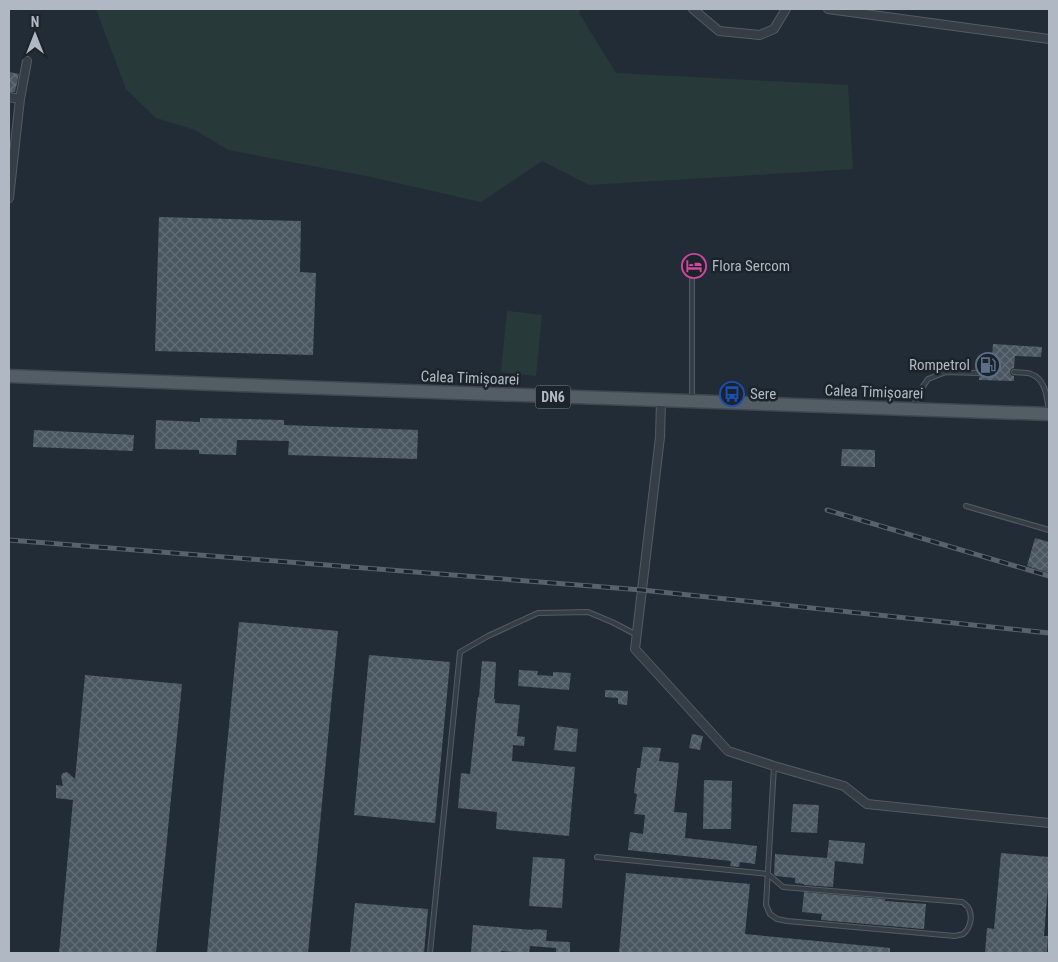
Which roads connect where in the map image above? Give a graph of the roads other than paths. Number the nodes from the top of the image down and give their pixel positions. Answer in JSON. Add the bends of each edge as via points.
{"nodes":[{"id":1,"x":693,"y":9,"type":"edge"},
{"id":2,"x":786,"y":9,"type":"edge"},
{"id":3,"x":828,"y":9,"type":"edge"},
{"id":4,"x":1049,"y":39,"type":"edge"},
{"id":5,"x":27,"y":61,"type":"dead end"},
{"id":6,"x":9,"y":97,"type":"edge"},
{"id":7,"x":20,"y":99,"type":"junction"},
{"id":8,"x":9,"y":198,"type":"edge"},
{"id":9,"x":692,"y":274,"type":"dead end"},
{"id":10,"x":1014,"y":372,"type":"dead end"},
{"id":11,"x":979,"y":373,"type":"dead end"},
{"id":12,"x":9,"y":376,"type":"edge"},
{"id":13,"x":661,"y":401,"type":"junction"},
{"id":14,"x":692,"y":402,"type":"junction"},
{"id":15,"x":915,"y":410,"type":"junction"},
{"id":16,"x":1049,"y":414,"type":"edge"},
{"id":17,"x":966,"y":506,"type":"dead end"},
{"id":18,"x":1049,"y":530,"type":"edge"},
{"id":19,"x":637,"y":635,"type":"junction"},
{"id":20,"x":774,"y":766,"type":"junction"},
{"id":21,"x":1049,"y":823,"type":"edge"},
{"id":22,"x":597,"y":858,"type":"dead end"},
{"id":23,"x":768,"y":874,"type":"junction"},
{"id":24,"x":430,"y":953,"type":"edge"}],
"edges":[{"from":1,"to":2,"type":"street","via":[[719,31],[760,35],[774,29]]},
{"from":3,"to":4,"type":"street"},
{"from":5,"to":7,"type":"street"},
{"from":6,"to":7,"type":"street"},
{"from":7,"to":8,"type":"street"},
{"from":9,"to":14,"type":"lane"},
{"from":10,"to":16,"type":"lane","via":[[1031,374],[1043,383]]},
{"from":11,"to":15,"type":"lane","via":[[946,372],[928,379],[916,397]]},
{"from":12,"to":13,"type":"main road","name":"Calea Timișoarei","number":"DN6"},
{"from":13,"to":14,"type":"main road","name":"Calea Timișoarei","number":"DN6"},
{"from":13,"to":19,"type":"street","via":[[660,436]]},
{"from":14,"to":15,"type":"main road","name":"Calea Timișoarei","number":"DN6"},
{"from":15,"to":16,"type":"main road","name":"Calea Timișoarei","number":"DN6"},
{"from":17,"to":18,"type":"lane"},
{"from":19,"to":20,"type":"street","via":[[635,649],[728,751]]},
{"from":19,"to":24,"type":"lane","via":[[588,612],[538,613],[460,652]]},
{"from":20,"to":21,"type":"street","via":[[844,786],[867,804]]},
{"from":20,"to":23,"type":"lane"},
{"from":22,"to":23,"type":"lane"},
{"from":23,"to":23,"type":"lane","via":[[783,887],[962,902],[968,907],[971,922],[963,934],[955,936],[777,919],[766,906]]}]}
